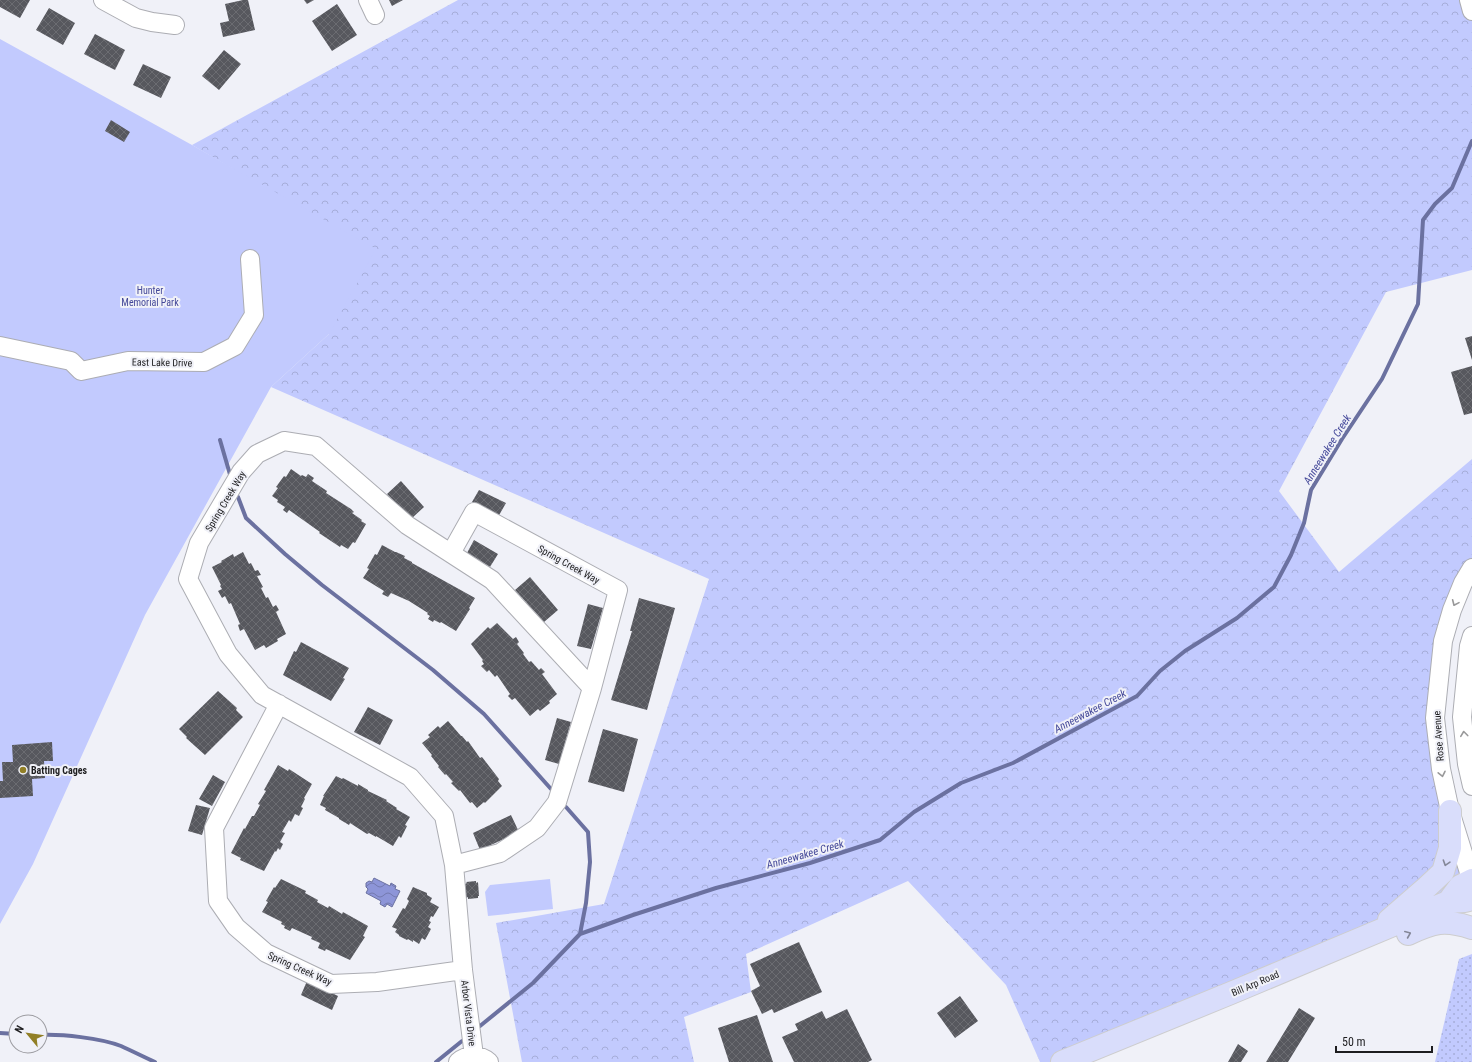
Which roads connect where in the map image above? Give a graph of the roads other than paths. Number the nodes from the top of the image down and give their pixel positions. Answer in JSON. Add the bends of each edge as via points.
{"nodes":[{"id":1,"x":103,"y":0,"type":"edge"},
{"id":2,"x":1469,"y":0,"type":"edge"},
{"id":3,"x":1472,"y":11,"type":"edge"},
{"id":4,"x":174,"y":25,"type":"dead end"},
{"id":5,"x":250,"y":259,"type":"dead end"},
{"id":6,"x":0,"y":346,"type":"edge"},
{"id":7,"x":451,"y":553,"type":"junction"},
{"id":8,"x":1472,"y":568,"type":"edge"},
{"id":9,"x":1472,"y":636,"type":"edge"},
{"id":10,"x":592,"y":688,"type":"junction"},
{"id":11,"x":279,"y":704,"type":"junction"},
{"id":12,"x":1472,"y":786,"type":"edge"},
{"id":13,"x":1450,"y":811,"type":"junction"},
{"id":14,"x":454,"y":865,"type":"junction"},
{"id":15,"x":1472,"y":881,"type":"edge"},
{"id":16,"x":1472,"y":900,"type":"edge"},
{"id":17,"x":1448,"y":902,"type":"junction"},
{"id":18,"x":1472,"y":928,"type":"edge"},
{"id":19,"x":1377,"y":931,"type":"junction"},
{"id":20,"x":463,"y":970,"type":"junction"},
{"id":21,"x":1283,"y":971,"type":"junction"},
{"id":22,"x":474,"y":1060,"type":"edge"},
{"id":23,"x":1062,"y":1062,"type":"edge"}],
"edges":[{"from":1,"to":4,"type":"street","via":[[136,18]]},
{"from":2,"to":3,"type":"street"},
{"from":5,"to":6,"type":"street","name":"East Lake Drive","via":[[254,315],[235,346],[204,362],[128,361],[81,371],[71,361]]},
{"from":7,"to":10,"type":"street","name":"Spring Creek Way","via":[[492,580]]},
{"from":7,"to":10,"type":"street","name":"Spring Creek Way","via":[[474,512],[618,590]]},
{"from":7,"to":11,"type":"street","name":"Spring Creek Way","via":[[407,525],[316,446],[284,441],[257,454],[241,472],[199,543],[188,579],[228,654],[262,695]]},
{"from":8,"to":13,"type":"street","name":"Rose Avenue","one_way":true,"via":[[1463,583],[1442,641],[1435,718],[1441,769]]},
{"from":12,"to":9,"type":"street","one_way":true,"via":[[1462,717]]},
{"from":10,"to":14,"type":"street","name":"Spring Creek Way","via":[[557,802],[537,828],[500,853]]},
{"from":11,"to":14,"type":"street","name":"Spring Creek Way","via":[[410,777],[444,816]]},
{"from":11,"to":20,"type":"street","name":"Spring Creek Way","via":[[214,828],[218,901],[236,927],[266,953],[331,984],[376,982]]},
{"from":13,"to":15,"type":"street","name":"Rose Avenue"},
{"from":13,"to":19,"type":"main road","one_way":true,"via":[[1450,848],[1443,872]]},
{"from":14,"to":20,"type":"street","name":"Spring Creek Way"},
{"from":15,"to":17,"type":"main road","via":[[1460,886]]},
{"from":16,"to":17,"type":"main road","name":"Bill Arp Road"},
{"from":17,"to":19,"type":"main road","name":"Bill Arp Road"},
{"from":21,"to":18,"type":"main road","one_way":true,"via":[[1294,980],[1324,970],[1366,949],[1430,924],[1455,922]]},
{"from":19,"to":21,"type":"main road","name":"Bill Arp Road"},
{"from":20,"to":22,"type":"street","name":"Arbor Vista Drive"},
{"from":21,"to":23,"type":"main road","name":"Bill Arp Road"}]}
